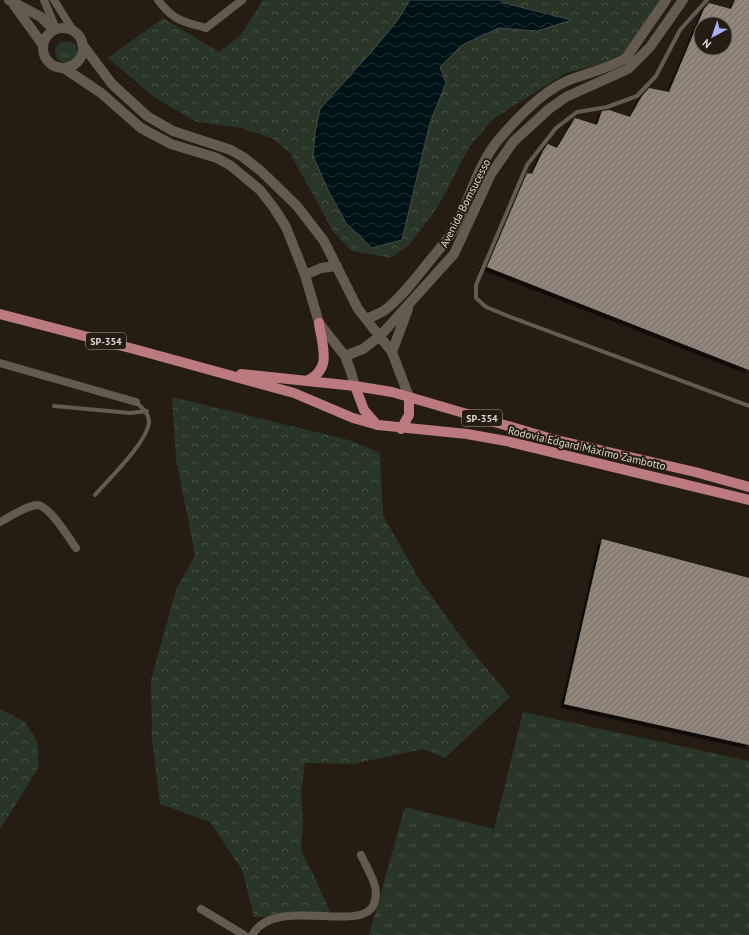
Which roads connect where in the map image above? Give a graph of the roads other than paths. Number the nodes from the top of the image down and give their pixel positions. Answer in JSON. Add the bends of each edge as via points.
{"nodes":[{"id":1,"x":44,"y":0,"type":"edge"},
{"id":2,"x":54,"y":0,"type":"edge"},
{"id":3,"x":158,"y":0,"type":"edge"},
{"id":4,"x":242,"y":0,"type":"edge"},
{"id":5,"x":666,"y":0,"type":"edge"},
{"id":6,"x":683,"y":0,"type":"edge"},
{"id":7,"x":707,"y":0,"type":"edge"},
{"id":8,"x":10,"y":1,"type":"edge"},
{"id":9,"x":55,"y":30,"type":"junction"},
{"id":10,"x":74,"y":32,"type":"junction"},
{"id":11,"x":82,"y":44,"type":"junction"},
{"id":12,"x":43,"y":45,"type":"junction"},
{"id":13,"x":64,"y":68,"type":"junction"},
{"id":14,"x":337,"y":266,"type":"junction"},
{"id":15,"x":305,"y":275,"type":"junction"},
{"id":16,"x":413,"y":299,"type":"junction"},
{"id":17,"x":0,"y":314,"type":"edge"},
{"id":18,"x":366,"y":319,"type":"junction"},
{"id":19,"x":319,"y":323,"type":"junction"},
{"id":20,"x":380,"y":336,"type":"junction"},
{"id":21,"x":392,"y":352,"type":"junction"},
{"id":22,"x":344,"y":356,"type":"junction"},
{"id":23,"x":0,"y":363,"type":"edge"},
{"id":24,"x":211,"y":370,"type":"junction"},
{"id":25,"x":307,"y":381,"type":"junction"},
{"id":26,"x":355,"y":386,"type":"junction"},
{"id":27,"x":409,"y":397,"type":"junction"},
{"id":28,"x":136,"y":402,"type":"joint"},
{"id":29,"x":54,"y":406,"type":"dead end"},
{"id":30,"x":749,"y":406,"type":"edge"},
{"id":31,"x":146,"y":412,"type":"junction"},
{"id":32,"x":378,"y":425,"type":"junction"},
{"id":33,"x":401,"y":429,"type":"junction"},
{"id":34,"x":749,"y":486,"type":"edge"},
{"id":35,"x":95,"y":495,"type":"dead end"},
{"id":36,"x":749,"y":500,"type":"edge"},
{"id":37,"x":0,"y":522,"type":"edge"},
{"id":38,"x":76,"y":548,"type":"dead end"},
{"id":39,"x":361,"y":856,"type":"dead end"},
{"id":40,"x":201,"y":909,"type":"dead end"},
{"id":41,"x":244,"y":935,"type":"edge"},
{"id":42,"x":252,"y":935,"type":"edge"}],
"edges":[{"from":1,"to":9,"type":"street"},
{"from":2,"to":10,"type":"street"},
{"from":3,"to":4,"type":"street","via":[[177,20],[206,28]]},
{"from":5,"to":18,"type":"street","name":"Avenida Bomsucesso","via":[[626,58],[617,64],[555,88],[500,138],[479,170],[454,229],[412,284],[384,310]]},
{"from":6,"to":16,"type":"street","name":"Avenida Bomsucesso","via":[[650,47],[628,69],[566,97],[513,142],[491,174],[454,254]]},
{"from":7,"to":30,"type":"lane","via":[[680,30],[656,76],[637,96],[607,107],[577,112],[556,128],[527,165],[476,285],[476,298],[486,306],[508,316]]},
{"from":8,"to":9,"type":"street","via":[[41,17]]},
{"from":8,"to":12,"type":"street"},
{"from":9,"to":10,"type":"street","via":[[62,28]]},
{"from":9,"to":12,"type":"street","via":[[45,39]]},
{"from":10,"to":11,"type":"street"},
{"from":11,"to":13,"type":"street","via":[[79,60]]},
{"from":11,"to":14,"type":"street","via":[[112,84],[147,116],[187,138],[231,150],[261,171],[314,226]]},
{"from":12,"to":13,"type":"street","via":[[48,61]]},
{"from":13,"to":15,"type":"street","via":[[101,93],[141,128],[171,144],[217,158],[243,174],[274,208],[292,241]]},
{"from":14,"to":15,"type":"street","via":[[317,269]]},
{"from":14,"to":18,"type":"street","via":[[351,296]]},
{"from":15,"to":19,"type":"street"},
{"from":16,"to":20,"type":"street","name":"Avenida Bomsucesso"},
{"from":16,"to":21,"type":"street"},
{"from":17,"to":24,"type":"main road","name":"Rodovia Edgard Máximo Zambotto","number":"SP-354"},
{"from":18,"to":20,"type":"street"},
{"from":19,"to":22,"type":"street"},
{"from":19,"to":25,"type":"main road","via":[[323,366],[317,376]]},
{"from":20,"to":21,"type":"street"},
{"from":20,"to":22,"type":"street","name":"Avenida Bomsucesso","via":[[363,349]]},
{"from":21,"to":27,"type":"street"},
{"from":22,"to":26,"type":"street"},
{"from":23,"to":28,"type":"street"},
{"from":24,"to":25,"type":"main road","name":"Rodovia Edgard Máximo Zambotto","number":"SP-354"},
{"from":24,"to":32,"type":"main road","name":"Rodovia Edgard Máximo Zambotto","number":"SP-354","via":[[309,398],[353,418]]},
{"from":25,"to":26,"type":"main road","name":"Rodovia Edgard Máximo Zambotto","number":"SP-354"},
{"from":26,"to":27,"type":"main road","name":"Rodovia Edgard Máximo Zambotto","number":"SP-354"},
{"from":26,"to":32,"type":"main road","via":[[364,410]]},
{"from":27,"to":33,"type":"main road","via":[[409,415]]},
{"from":27,"to":34,"type":"main road","name":"Rodovia Edgard Máximo Zambotto","number":"SP-354","via":[[552,439]]},
{"from":28,"to":31,"type":"lane"},
{"from":29,"to":31,"type":"lane","via":[[130,413]]},
{"from":31,"to":35,"type":"lane","via":[[149,422],[145,437]]},
{"from":32,"to":33,"type":"main road","name":"Rodovia Edgard Máximo Zambotto","number":"SP-354"},
{"from":33,"to":36,"type":"main road","name":"Rodovia Edgard Máximo Zambotto","number":"SP-354","via":[[466,434],[506,441]]},
{"from":37,"to":38,"type":"street","via":[[34,506],[41,506],[50,513]]},
{"from":39,"to":42,"type":"street","via":[[377,894],[373,907],[358,923],[334,924],[280,919],[267,922],[255,929]]},
{"from":40,"to":41,"type":"street"}]}
